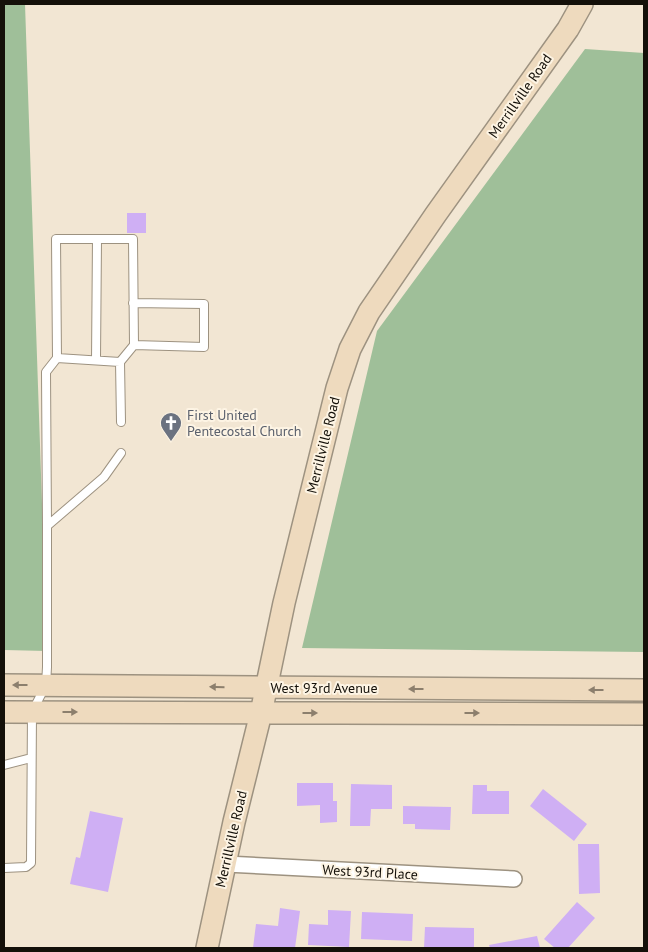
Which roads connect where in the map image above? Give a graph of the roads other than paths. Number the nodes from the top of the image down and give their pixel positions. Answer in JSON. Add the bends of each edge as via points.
{"nodes":[{"id":1,"x":582,"y":4,"type":"edge"},
{"id":2,"x":97,"y":239,"type":"junction"},
{"id":3,"x":133,"y":303,"type":"junction"},
{"id":4,"x":134,"y":345,"type":"junction"},
{"id":5,"x":57,"y":358,"type":"junction"},
{"id":6,"x":96,"y":360,"type":"junction"},
{"id":7,"x":120,"y":362,"type":"junction"},
{"id":8,"x":121,"y":422,"type":"dead end"},
{"id":9,"x":121,"y":453,"type":"dead end"},
{"id":10,"x":47,"y":526,"type":"junction"},
{"id":11,"x":4,"y":685,"type":"edge"},
{"id":12,"x":46,"y":685,"type":"junction"},
{"id":13,"x":266,"y":687,"type":"junction"},
{"id":14,"x":644,"y":690,"type":"edge"},
{"id":15,"x":4,"y":712,"type":"edge"},
{"id":16,"x":32,"y":712,"type":"junction"},
{"id":17,"x":261,"y":713,"type":"junction"},
{"id":18,"x":644,"y":714,"type":"edge"},
{"id":19,"x":32,"y":758,"type":"junction"},
{"id":20,"x":4,"y":765,"type":"edge"},
{"id":21,"x":226,"y":864,"type":"junction"},
{"id":22,"x":4,"y":868,"type":"edge"},
{"id":23,"x":514,"y":879,"type":"dead end"},
{"id":24,"x":207,"y":948,"type":"edge"}],
"edges":[{"from":1,"to":13,"type":"street","name":"Merrillville Road","via":[[568,30],[368,312],[350,349],[337,388]]},
{"from":2,"to":3,"type":"lane","via":[[133,239]]},
{"from":2,"to":5,"type":"lane","via":[[56,239]]},
{"from":2,"to":6,"type":"lane"},
{"from":3,"to":4,"type":"lane"},
{"from":3,"to":4,"type":"lane","via":[[204,304],[204,347]]},
{"from":4,"to":7,"type":"lane"},
{"from":5,"to":6,"type":"lane"},
{"from":5,"to":10,"type":"lane","via":[[46,372]]},
{"from":6,"to":7,"type":"lane"},
{"from":7,"to":8,"type":"lane"},
{"from":9,"to":10,"type":"lane","via":[[104,478]]},
{"from":10,"to":12,"type":"lane"},
{"from":12,"to":11,"type":"street","name":"West 93rd Avenue","one_way":true},
{"from":13,"to":12,"type":"street","name":"West 93rd Avenue","one_way":true},
{"from":12,"to":16,"type":"lane"},
{"from":14,"to":13,"type":"street","name":"West 93rd Avenue","one_way":true},
{"from":13,"to":17,"type":"street","name":"Merrillville Road"},
{"from":15,"to":16,"type":"street","name":"West 93rd Avenue"},
{"from":16,"to":17,"type":"street","name":"West 93rd Avenue","one_way":true},
{"from":16,"to":19,"type":"lane"},
{"from":17,"to":18,"type":"street","name":"West 93rd Avenue","one_way":true},
{"from":17,"to":21,"type":"street","name":"Merrillville Road"},
{"from":19,"to":20,"type":"lane"},
{"from":19,"to":22,"type":"lane","via":[[31,863],[26,867]]},
{"from":21,"to":23,"type":"street","name":"West 93rd Place"},
{"from":21,"to":24,"type":"street","name":"Merrillville Road"}]}
